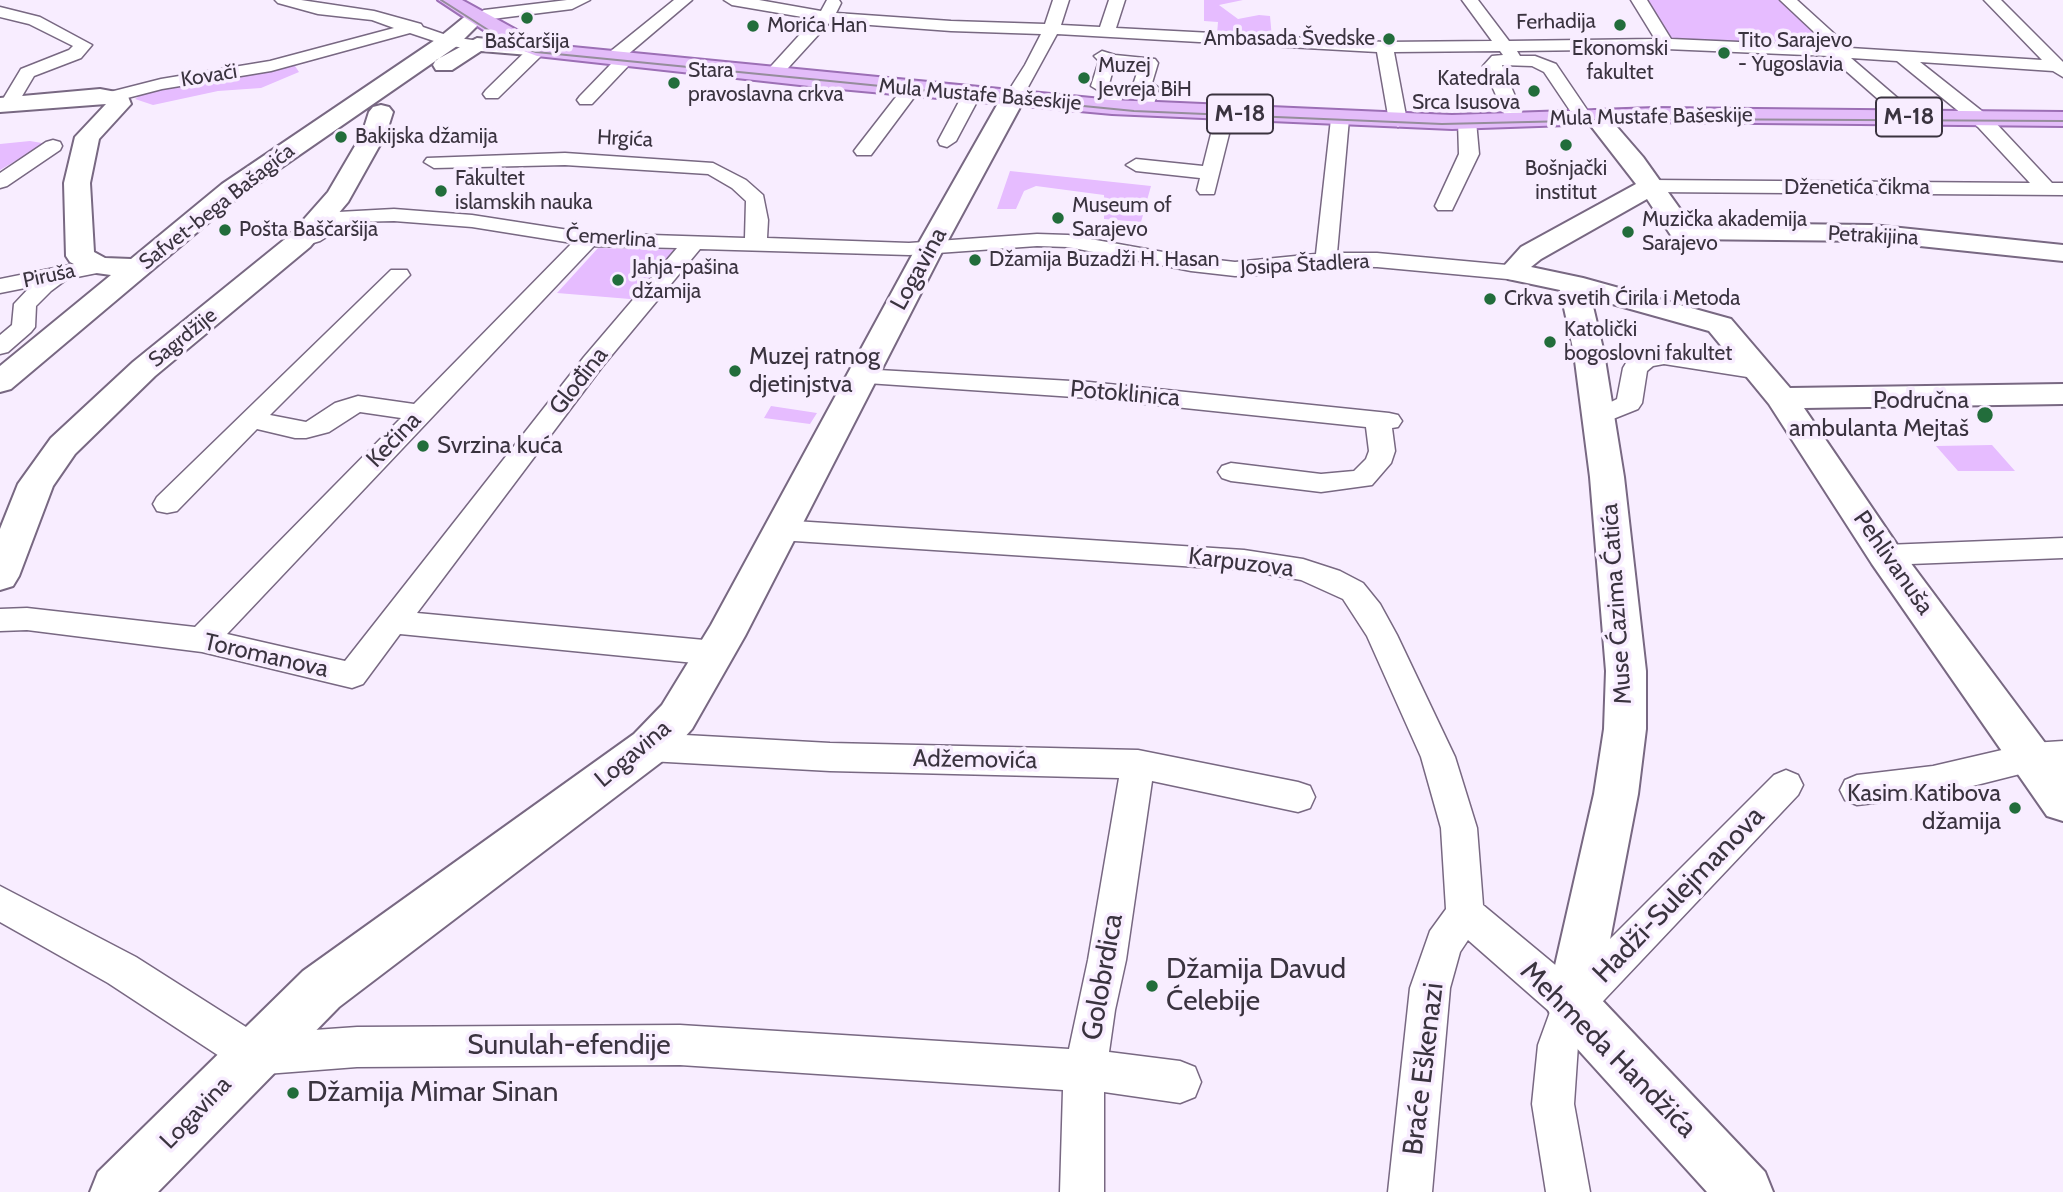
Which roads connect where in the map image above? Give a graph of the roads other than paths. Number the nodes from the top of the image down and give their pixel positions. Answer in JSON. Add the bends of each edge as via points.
{"nodes":[{"id":1,"x":283,"y":0,"type":"edge"},
{"id":2,"x":448,"y":0,"type":"edge"},
{"id":3,"x":732,"y":0,"type":"edge"},
{"id":4,"x":835,"y":0,"type":"edge"},
{"id":5,"x":1061,"y":0,"type":"edge"},
{"id":6,"x":1117,"y":0,"type":"edge"},
{"id":7,"x":1470,"y":0,"type":"edge"},
{"id":8,"x":1639,"y":0,"type":"edge"},
{"id":9,"x":1788,"y":0,"type":"edge"},
{"id":10,"x":1992,"y":0,"type":"edge"},
{"id":11,"x":679,"y":1,"type":"edge"},
{"id":12,"x":577,"y":2,"type":"edge"},
{"id":13,"x":550,"y":3,"type":"edge"},
{"id":14,"x":0,"y":12,"type":"edge"},
{"id":15,"x":479,"y":16,"type":"junction"},
{"id":16,"x":826,"y":16,"type":"junction"},
{"id":17,"x":796,"y":17,"type":"edge"},
{"id":18,"x":415,"y":27,"type":"junction"},
{"id":19,"x":1050,"y":29,"type":"junction"},
{"id":20,"x":1108,"y":32,"type":"junction"},
{"id":21,"x":808,"y":36,"type":"junction"},
{"id":22,"x":533,"y":37,"type":"junction"},
{"id":23,"x":449,"y":41,"type":"junction"},
{"id":24,"x":1666,"y":44,"type":"junction"},
{"id":25,"x":473,"y":45,"type":"junction"},
{"id":26,"x":1503,"y":45,"type":"junction"},
{"id":27,"x":1385,"y":47,"type":"junction"},
{"id":28,"x":1840,"y":52,"type":"junction"},
{"id":29,"x":1901,"y":56,"type":"junction"},
{"id":30,"x":1104,"y":57,"type":"junction"},
{"id":31,"x":618,"y":59,"type":"junction"},
{"id":32,"x":1516,"y":60,"type":"junction"},
{"id":33,"x":2061,"y":68,"type":"edge"},
{"id":34,"x":772,"y":75,"type":"junction"},
{"id":35,"x":912,"y":88,"type":"junction"},
{"id":36,"x":492,"y":94,"type":"dead end"},
{"id":37,"x":972,"y":94,"type":"junction"},
{"id":38,"x":111,"y":97,"type":"junction"},
{"id":39,"x":1013,"y":98,"type":"junction"},
{"id":40,"x":586,"y":100,"type":"dead end"},
{"id":41,"x":1112,"y":107,"type":"junction"},
{"id":42,"x":9,"y":108,"type":"edge"},
{"id":43,"x":1145,"y":109,"type":"junction"},
{"id":44,"x":381,"y":112,"type":"junction"},
{"id":45,"x":1225,"y":114,"type":"junction"},
{"id":46,"x":1590,"y":117,"type":"junction"},
{"id":47,"x":1909,"y":117,"type":"junction"},
{"id":48,"x":1340,"y":118,"type":"junction"},
{"id":49,"x":1980,"y":118,"type":"junction"},
{"id":50,"x":2063,"y":119,"type":"edge"},
{"id":51,"x":1516,"y":120,"type":"junction"},
{"id":52,"x":1398,"y":121,"type":"junction"},
{"id":53,"x":1467,"y":121,"type":"junction"},
{"id":54,"x":321,"y":128,"type":"junction"},
{"id":55,"x":947,"y":141,"type":"dead end"},
{"id":56,"x":53,"y":146,"type":"dead end"},
{"id":57,"x":864,"y":152,"type":"dead end"},
{"id":58,"x":435,"y":162,"type":"dead end"},
{"id":59,"x":1136,"y":165,"type":"dead end"},
{"id":60,"x":0,"y":182,"type":"edge"},
{"id":61,"x":1651,"y":186,"type":"junction"},
{"id":62,"x":2054,"y":189,"type":"edge"},
{"id":63,"x":1446,"y":206,"type":"dead end"},
{"id":64,"x":588,"y":239,"type":"junction"},
{"id":65,"x":300,"y":242,"type":"junction"},
{"id":66,"x":694,"y":243,"type":"junction"},
{"id":67,"x":755,"y":246,"type":"junction"},
{"id":68,"x":931,"y":246,"type":"junction"},
{"id":69,"x":2063,"y":253,"type":"edge"},
{"id":70,"x":1326,"y":259,"type":"junction"},
{"id":71,"x":99,"y":266,"type":"junction"},
{"id":72,"x":139,"y":268,"type":"junction"},
{"id":73,"x":1518,"y":273,"type":"junction"},
{"id":74,"x":60,"y":274,"type":"junction"},
{"id":75,"x":399,"y":275,"type":"dead end"},
{"id":76,"x":1573,"y":284,"type":"junction"},
{"id":77,"x":0,"y":286,"type":"edge"},
{"id":78,"x":0,"y":347,"type":"edge"},
{"id":79,"x":861,"y":377,"type":"junction"},
{"id":80,"x":0,"y":382,"type":"edge"},
{"id":81,"x":1770,"y":385,"type":"junction"},
{"id":82,"x":2063,"y":394,"type":"edge"},
{"id":83,"x":1598,"y":410,"type":"junction"},
{"id":84,"x":421,"y":413,"type":"junction"},
{"id":85,"x":252,"y":419,"type":"junction"},
{"id":86,"x":1231,"y":472,"type":"dead end"},
{"id":87,"x":167,"y":504,"type":"dead end"},
{"id":88,"x":779,"y":530,"type":"junction"},
{"id":89,"x":2063,"y":548,"type":"edge"},
{"id":90,"x":1885,"y":555,"type":"junction"},
{"id":91,"x":0,"y":576,"type":"edge"},
{"id":92,"x":0,"y":620,"type":"edge"},
{"id":93,"x":392,"y":622,"type":"junction"},
{"id":94,"x":202,"y":640,"type":"junction"},
{"id":95,"x":715,"y":653,"type":"junction"},
{"id":96,"x":649,"y":747,"type":"junction"},
{"id":97,"x":2048,"y":756,"type":"edge"},
{"id":98,"x":1138,"y":764,"type":"junction"},
{"id":99,"x":1786,"y":785,"type":"dead end"},
{"id":100,"x":1857,"y":790,"type":"dead end"},
{"id":101,"x":1298,"y":797,"type":"dead end"},
{"id":102,"x":2063,"y":802,"type":"edge"},
{"id":103,"x":0,"y":903,"type":"edge"},
{"id":104,"x":1465,"y":913,"type":"junction"},
{"id":105,"x":1572,"y":1005,"type":"junction"},
{"id":106,"x":253,"y":1055,"type":"junction"},
{"id":107,"x":1087,"y":1069,"type":"junction"},
{"id":108,"x":1180,"y":1082,"type":"dead end"},
{"id":109,"x":118,"y":1192,"type":"edge"},
{"id":110,"x":1082,"y":1192,"type":"edge"},
{"id":111,"x":1410,"y":1192,"type":"edge"},
{"id":112,"x":1568,"y":1192,"type":"edge"},
{"id":113,"x":1745,"y":1192,"type":"edge"}],
"edges":[{"from":1,"to":18,"type":"street"},
{"from":2,"to":15,"type":"main road","number":"M-18"},
{"from":3,"to":17,"type":"street"},
{"from":4,"to":16,"type":"street"},
{"from":5,"to":19,"type":"street"},
{"from":6,"to":20,"type":"street"},
{"from":7,"to":26,"type":"street"},
{"from":8,"to":24,"type":"street"},
{"from":9,"to":28,"type":"street"},
{"from":10,"to":33,"type":"street"},
{"from":11,"to":31,"type":"street"},
{"from":12,"to":13,"type":"street"},
{"from":12,"to":22,"type":"street"},
{"from":13,"to":15,"type":"street","via":[[506,15]]},
{"from":14,"to":42,"type":"street","via":[[34,20],[84,45],[75,54],[27,72]]},
{"from":15,"to":22,"type":"main road","number":"M-18"},
{"from":15,"to":23,"type":"street","name":"Safvet-bega Bašagića"},
{"from":16,"to":17,"type":"street","name":"Ferhadija"},
{"from":16,"to":19,"type":"street","name":"Ferhadija","via":[[970,19]]},
{"from":16,"to":21,"type":"street"},
{"from":17,"to":21,"type":"street"},
{"from":18,"to":23,"type":"street"},
{"from":18,"to":38,"type":"street","name":"Kovači","via":[[300,64],[161,83]]},
{"from":19,"to":20,"type":"street","name":"Ferhadija"},
{"from":19,"to":39,"type":"street"},
{"from":20,"to":27,"type":"street","name":"Ferhadija"},
{"from":20,"to":30,"type":"street"},
{"from":21,"to":34,"type":"street"},
{"from":22,"to":25,"type":"street"},
{"from":22,"to":31,"type":"main road","name":"Mula Mustafe Bašeskije","number":"M-18"},
{"from":22,"to":36,"type":"street"},
{"from":23,"to":25,"type":"street"},
{"from":23,"to":54,"type":"street","name":"Safvet-bega Bašagića"},
{"from":24,"to":26,"type":"street","name":"Ferhadija"},
{"from":24,"to":28,"type":"street","name":"Ferhadija"},
{"from":25,"to":44,"type":"street"},
{"from":26,"to":27,"type":"street","name":"Ferhadija"},
{"from":26,"to":32,"type":"street"},
{"from":27,"to":52,"type":"street"},
{"from":28,"to":29,"type":"street","name":"Ferhadija"},
{"from":28,"to":47,"type":"street"},
{"from":29,"to":33,"type":"street","name":"Ferhadija"},
{"from":29,"to":49,"type":"street"},
{"from":30,"to":41,"type":"street","via":[[1100,86],[1115,93]]},
{"from":30,"to":43,"type":"street","via":[[1149,63],[1143,85],[1150,88]]},
{"from":31,"to":34,"type":"main road","name":"Mula Mustafe Bašeskije","number":"M-18"},
{"from":31,"to":40,"type":"street"},
{"from":32,"to":46,"type":"street","via":[[1550,68]]},
{"from":32,"to":51,"type":"street","via":[[1498,60],[1492,66]]},
{"from":34,"to":35,"type":"main road","name":"Mula Mustafe Bašeskije","number":"M-18"},
{"from":35,"to":37,"type":"main road","name":"Mula Mustafe Bašeskije","number":"M-18"},
{"from":35,"to":57,"type":"street"},
{"from":37,"to":39,"type":"main road","name":"Mula Mustafe Bašeskije","number":"M-18"},
{"from":37,"to":55,"type":"street"},
{"from":38,"to":42,"type":"street","name":"Kovači"},
{"from":38,"to":71,"type":"street","via":[[119,99],[119,104],[87,137],[77,183],[80,256]]},
{"from":39,"to":41,"type":"main road","name":"Mula Mustafe Bašeskije","number":"M-18"},
{"from":39,"to":68,"type":"street","name":"Logavina"},
{"from":41,"to":43,"type":"main road","name":"Mula Mustafe Bašeskije","number":"M-18"},
{"from":43,"to":45,"type":"main road","name":"Mula Mustafe Bašeskije","number":"M-18"},
{"from":44,"to":54,"type":"street"},
{"from":44,"to":65,"type":"street","name":"Sagrdžije","via":[[343,190]]},
{"from":45,"to":48,"type":"main road","name":"Mula Mustafe Bašeskije","number":"M-18"},
{"from":45,"to":59,"type":"street","via":[[1208,181]]},
{"from":46,"to":47,"type":"main road","name":"Mula Mustafe Bašeskije","number":"M-18"},
{"from":46,"to":51,"type":"main road","name":"Mula Mustafe Bašeskije","number":"M-18"},
{"from":46,"to":61,"type":"street"},
{"from":47,"to":49,"type":"main road","name":"Mula Mustafe Bašeskije","number":"M-18"},
{"from":48,"to":52,"type":"main road","name":"Mula Mustafe Bašeskije","number":"M-18"},
{"from":48,"to":70,"type":"street"},
{"from":49,"to":50,"type":"main road","name":"Mula Mustafe Bašeskije","number":"M-18"},
{"from":49,"to":62,"type":"street"},
{"from":51,"to":53,"type":"main road","name":"Mula Mustafe Bašeskije","number":"M-18"},
{"from":52,"to":53,"type":"main road","name":"Mula Mustafe Bašeskije","number":"M-18"},
{"from":53,"to":63,"type":"street","via":[[1469,154]]},
{"from":54,"to":72,"type":"street","name":"Safvet-bega Bašagića","via":[[231,190]]},
{"from":56,"to":60,"type":"street"},
{"from":58,"to":67,"type":"street","name":"Hrgića","via":[[565,159],[713,169],[756,199]]},
{"from":61,"to":62,"type":"street","name":"Dženetića čikma"},
{"from":61,"to":69,"type":"street","name":"Petrakijina","via":[[1682,230],[1872,233]]},
{"from":61,"to":73,"type":"street","via":[[1531,253],[1517,267]]},
{"from":64,"to":65,"type":"street","name":"Čemerlina","via":[[472,221],[356,215],[339,219]]},
{"from":64,"to":66,"type":"street","name":"Čemerlina"},
{"from":64,"to":84,"type":"street","name":"Kečina"},
{"from":65,"to":91,"type":"street","name":"Sagrdžije","via":[[144,369],[63,446],[36,484]]},
{"from":66,"to":67,"type":"street","name":"Čemerlina"},
{"from":66,"to":93,"type":"street","name":"Glođina","via":[[593,362]]},
{"from":67,"to":68,"type":"street","name":"Čemerlina"},
{"from":68,"to":70,"type":"street","name":"Josipa Štadlera","via":[[1068,240],[1235,269]]},
{"from":68,"to":79,"type":"street","name":"Logavina"},
{"from":70,"to":73,"type":"street","name":"Josipa Štadlera"},
{"from":71,"to":72,"type":"street"},
{"from":71,"to":74,"type":"street","name":"Piruša"},
{"from":72,"to":80,"type":"street","name":"Safvet-bega Bašagića"},
{"from":73,"to":76,"type":"street"},
{"from":74,"to":77,"type":"street","name":"Piruša"},
{"from":74,"to":78,"type":"street","via":[[25,304],[23,327]]},
{"from":75,"to":85,"type":"street"},
{"from":76,"to":81,"type":"street","name":"Pehlivanuša","via":[[1720,325]]},
{"from":76,"to":83,"type":"street","name":"Muse Ćazima Ćatića"},
{"from":79,"to":86,"type":"street","name":"Potoklinica","via":[[1089,390],[1384,420],[1378,463],[1362,479],[1321,483]]},
{"from":79,"to":88,"type":"street","name":"Logavina"},
{"from":81,"to":82,"type":"street"},
{"from":81,"to":83,"type":"street","via":[[1664,357],[1646,360],[1635,368],[1629,402],[1613,411]]},
{"from":81,"to":90,"type":"street","name":"Pehlivanuša"},
{"from":83,"to":105,"type":"street","name":"Muse Ćazima Ćatića","via":[[1626,671],[1625,729]]},
{"from":84,"to":85,"type":"street","via":[[358,404],[306,430]]},
{"from":84,"to":94,"type":"street","name":"Kečina"},
{"from":85,"to":87,"type":"street"},
{"from":88,"to":95,"type":"street","name":"Logavina"},
{"from":88,"to":104,"type":"street","name":"Karpuzova","via":[[1244,560],[1303,570],[1353,591],[1382,635],[1438,757],[1460,828]]},
{"from":89,"to":90,"type":"street"},
{"from":90,"to":97,"type":"street","name":"Pehlivanuša"},
{"from":92,"to":94,"type":"street","name":"Toromanova","via":[[27,619]]},
{"from":93,"to":94,"type":"street","name":"Toromanova","via":[[352,675]]},
{"from":93,"to":95,"type":"street"},
{"from":95,"to":96,"type":"street","name":"Logavina","via":[[677,717]]},
{"from":96,"to":98,"type":"street","name":"Adžemovića","via":[[830,757]]},
{"from":96,"to":106,"type":"street","name":"Logavina","via":[[321,989]]},
{"from":97,"to":100,"type":"street","via":[[1933,781]]},
{"from":97,"to":102,"type":"street","name":"Pehlivanuša"},
{"from":98,"to":101,"type":"street","name":"Adžemovića"},
{"from":98,"to":107,"type":"street","name":"Golobrdica"},
{"from":99,"to":105,"type":"street","name":"Hadži-Sulejmanova"},
{"from":103,"to":106,"type":"street","via":[[122,970]]},
{"from":104,"to":105,"type":"street","name":"Mehmeda Handžića"},
{"from":104,"to":111,"type":"street","name":"Braće Eškenazi","via":[[1443,944],[1430,988]]},
{"from":105,"to":112,"type":"street","via":[[1558,1045],[1553,1104]]},
{"from":105,"to":113,"type":"street","name":"Mehmeda Handžića"},
{"from":106,"to":107,"type":"street","name":"Sunulah-efendije","via":[[357,1047],[680,1045]]},
{"from":106,"to":109,"type":"street","name":"Logavina"},
{"from":107,"to":108,"type":"street","name":"Sunulah-efendije"},
{"from":107,"to":110,"type":"street","name":"Golobrdica","via":[[1082,1100]]}]}
